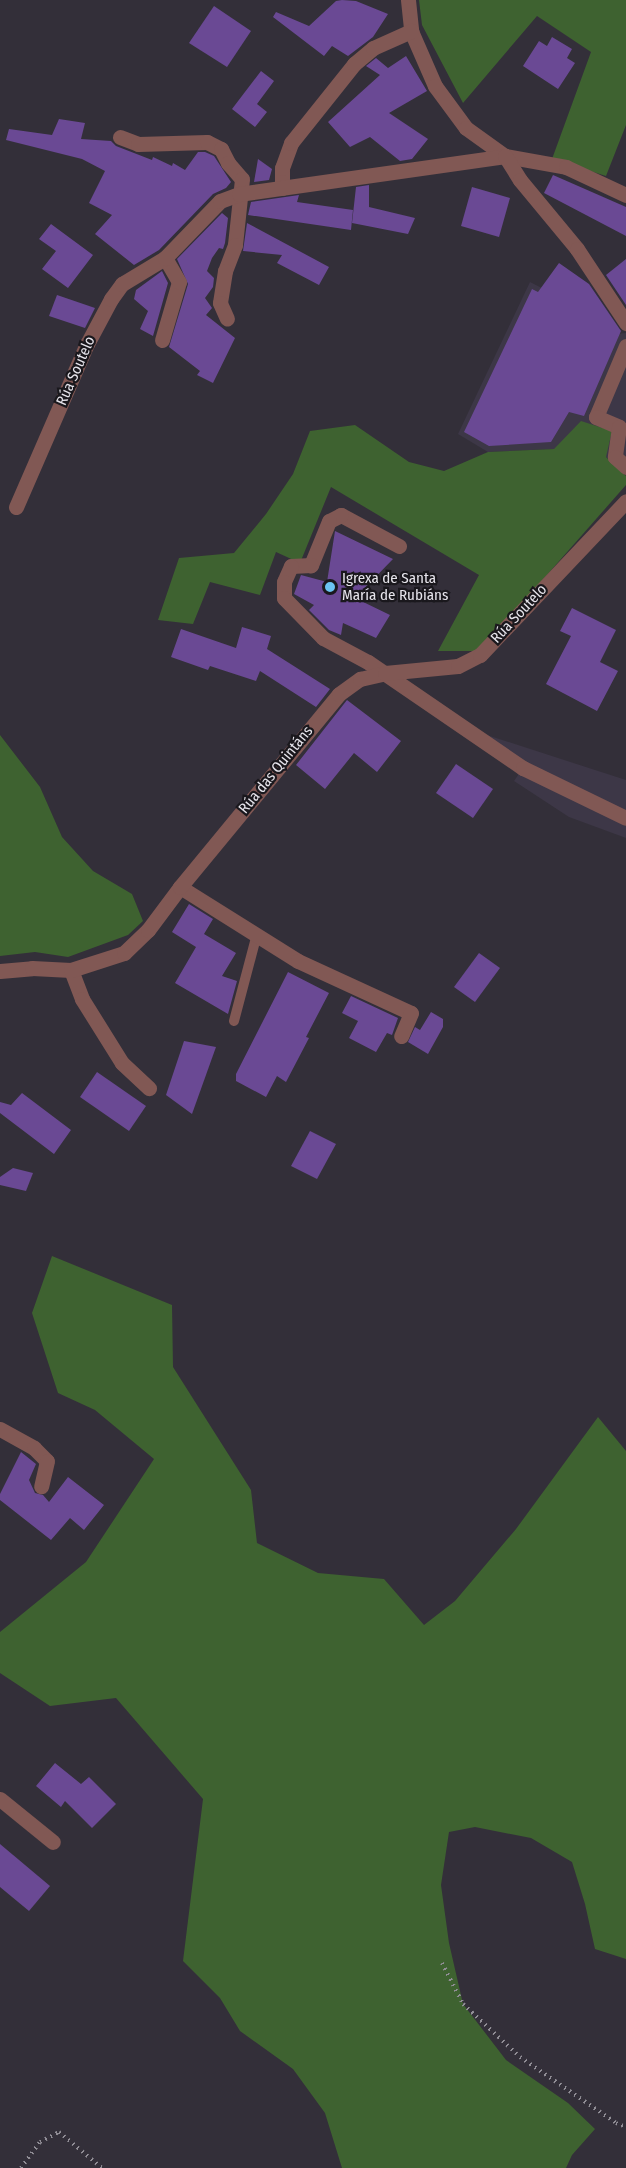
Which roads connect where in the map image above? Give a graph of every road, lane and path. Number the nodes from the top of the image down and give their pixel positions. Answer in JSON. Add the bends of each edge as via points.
{"nodes":[{"id":1,"x":408,"y":0,"type":"edge"},
{"id":2,"x":411,"y":31,"type":"junction"},
{"id":3,"x":120,"y":137,"type":"dead end"},
{"id":4,"x":505,"y":156,"type":"junction"},
{"id":5,"x":282,"y":188,"type":"junction"},
{"id":6,"x":238,"y":194,"type":"junction"},
{"id":7,"x":626,"y":195,"type":"edge"},
{"id":8,"x":165,"y":258,"type":"junction"},
{"id":9,"x":227,"y":319,"type":"dead end"},
{"id":10,"x":626,"y":323,"type":"edge"},
{"id":11,"x":162,"y":340,"type":"dead end"},
{"id":12,"x":626,"y":346,"type":"edge"},
{"id":13,"x":626,"y":467,"type":"edge"},
{"id":14,"x":626,"y":501,"type":"edge"},
{"id":15,"x":16,"y":507,"type":"dead end"},
{"id":16,"x":399,"y":546,"type":"dead end"},
{"id":17,"x":385,"y":673,"type":"junction"},
{"id":18,"x":626,"y":818,"type":"edge"},
{"id":19,"x":180,"y":887,"type":"junction"},
{"id":20,"x":257,"y":934,"type":"junction"},
{"id":21,"x":71,"y":970,"type":"junction"},
{"id":22,"x":0,"y":971,"type":"edge"},
{"id":23,"x":234,"y":1021,"type":"dead end"},
{"id":24,"x":401,"y":1036,"type":"dead end"},
{"id":25,"x":149,"y":1088,"type":"dead end"},
{"id":26,"x":0,"y":1429,"type":"edge"},
{"id":27,"x":41,"y":1486,"type":"dead end"},
{"id":28,"x":0,"y":1799,"type":"edge"},
{"id":29,"x":53,"y":1842,"type":"dead end"},
{"id":30,"x":442,"y":1963,"type":"dead end"},
{"id":31,"x":626,"y":2127,"type":"edge"},
{"id":32,"x":21,"y":2168,"type":"edge"},
{"id":33,"x":102,"y":2168,"type":"edge"}],
"edges":[{"from":1,"to":2,"type":"street","name":"Rúa Soutelo"},
{"from":2,"to":4,"type":"street","name":"Rúa Soutelo","via":[[435,86],[466,128]]},
{"from":2,"to":5,"type":"street","via":[[373,48],[354,64],[291,143],[282,168]]},
{"from":3,"to":6,"type":"street","via":[[138,144],[207,142],[221,149],[242,179]]},
{"from":4,"to":5,"type":"street","name":"Rúa Soutelo"},
{"from":4,"to":7,"type":"street","name":"Rúa Soutelo","via":[[566,167]]},
{"from":4,"to":10,"type":"street","name":"Rúa Soutelo","via":[[577,249]]},
{"from":5,"to":6,"type":"street","name":"Rúa Soutelo"},
{"from":6,"to":8,"type":"street","name":"Rúa Soutelo","via":[[220,201]]},
{"from":6,"to":9,"type":"street","via":[[235,245],[225,271],[220,303]]},
{"from":8,"to":11,"type":"street","via":[[179,282]]},
{"from":8,"to":15,"type":"street","name":"Rúa Soutelo","via":[[122,284],[111,299],[87,344]]},
{"from":12,"to":13,"type":"street","via":[[596,417],[619,427],[615,457]]},
{"from":14,"to":17,"type":"street","name":"Rúa Soutelo","via":[[480,655],[458,666]]},
{"from":16,"to":17,"type":"street","via":[[341,515],[329,521],[310,565],[291,566],[284,582],[284,598],[309,626]]},
{"from":17,"to":18,"type":"street","via":[[523,768]]},
{"from":17,"to":19,"type":"street","name":"Rúa das Quintáns","via":[[360,679],[339,694]]},
{"from":19,"to":20,"type":"street"},
{"from":19,"to":21,"type":"street","name":"Rúa das Quintáns","via":[[148,930],[124,953]]},
{"from":20,"to":23,"type":"lane"},
{"from":20,"to":24,"type":"street","via":[[298,961],[411,1013]]},
{"from":21,"to":22,"type":"street","name":"Rúa das Quintáns"},
{"from":21,"to":25,"type":"street","via":[[82,999],[122,1063]]},
{"from":26,"to":27,"type":"street","via":[[34,1448],[46,1461]]},
{"from":28,"to":29,"type":"street"},
{"from":30,"to":31,"type":"path","via":[[464,2004],[520,2057]]},
{"from":32,"to":33,"type":"path","via":[[40,2142],[59,2132]]}]}
